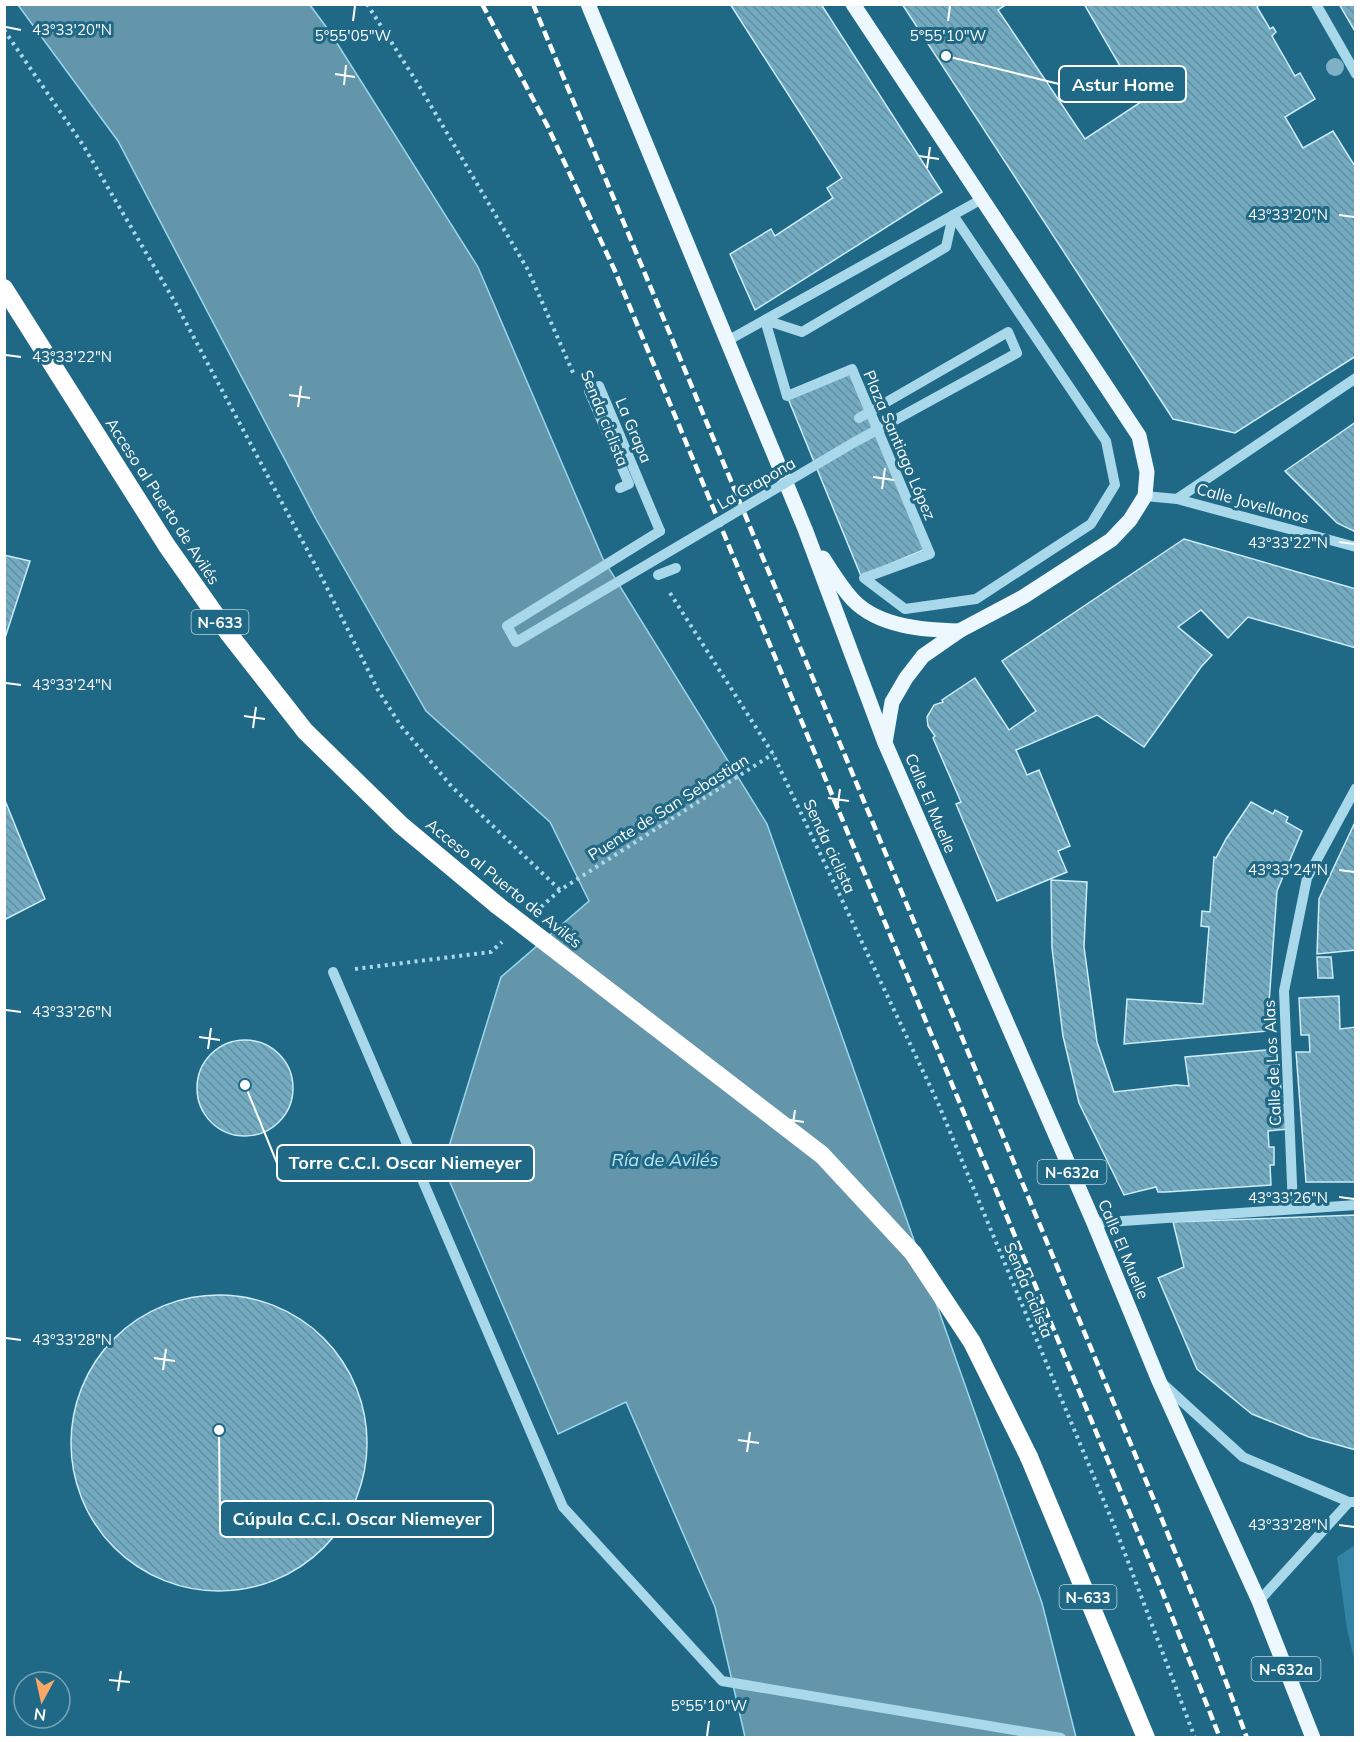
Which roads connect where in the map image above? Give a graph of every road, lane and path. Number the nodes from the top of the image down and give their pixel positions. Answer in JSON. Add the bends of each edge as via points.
{"nodes":[{"id":1,"x":368,"y":4,"type":"edge"},
{"id":2,"x":588,"y":4,"type":"edge"},
{"id":3,"x":853,"y":4,"type":"edge"},
{"id":4,"x":1316,"y":4,"type":"edge"},
{"id":5,"x":4,"y":30,"type":"edge"},
{"id":6,"x":1356,"y":74,"type":"edge"},
{"id":7,"x":982,"y":198,"type":"junction"},
{"id":8,"x":953,"y":214,"type":"junction"},
{"id":9,"x":4,"y":288,"type":"edge"},
{"id":10,"x":765,"y":320,"type":"junction"},
{"id":11,"x":727,"y":341,"type":"junction"},
{"id":12,"x":1356,"y":378,"type":"edge"},
{"id":13,"x":578,"y":383,"type":"dead end"},
{"id":14,"x":861,"y":422,"type":"dead end"},
{"id":15,"x":620,"y":488,"type":"dead end"},
{"id":16,"x":1145,"y":496,"type":"junction"},
{"id":17,"x":1177,"y":499,"type":"junction"},
{"id":18,"x":805,"y":529,"type":"junction"},
{"id":19,"x":660,"y":531,"type":"joint"},
{"id":20,"x":1356,"y":547,"type":"edge"},
{"id":21,"x":676,"y":568,"type":"dead end"},
{"id":22,"x":658,"y":575,"type":"joint"},
{"id":23,"x":959,"y":631,"type":"junction"},
{"id":24,"x":885,"y":743,"type":"junction"},
{"id":25,"x":773,"y":754,"type":"junction"},
{"id":26,"x":1356,"y":788,"type":"edge"},
{"id":27,"x":560,"y":890,"type":"junction"},
{"id":28,"x":534,"y":913,"type":"dead end"},
{"id":29,"x":508,"y":936,"type":"dead end"},
{"id":30,"x":333,"y":972,"type":"joint"},
{"id":31,"x":1356,"y":1205,"type":"edge"},
{"id":32,"x":1293,"y":1208,"type":"junction"},
{"id":33,"x":1094,"y":1223,"type":"junction"},
{"id":34,"x":1159,"y":1381,"type":"junction"},
{"id":35,"x":1352,"y":1502,"type":"edge"},
{"id":36,"x":1259,"y":1601,"type":"junction"},
{"id":37,"x":1061,"y":1737,"type":"edge"},
{"id":38,"x":1146,"y":1737,"type":"edge"},
{"id":39,"x":1195,"y":1737,"type":"edge"},
{"id":40,"x":1313,"y":1737,"type":"edge"}],
"edges":[{"from":1,"to":13,"type":"path","name":"Senda ciclista","via":[[528,270]]},
{"from":2,"to":11,"type":"main road"},
{"from":3,"to":7,"type":"main road"},
{"from":4,"to":6,"type":"street"},
{"from":5,"to":27,"type":"path","via":[[83,145],[176,304],[378,690],[401,726],[452,787]]},
{"from":7,"to":8,"type":"street"},
{"from":7,"to":16,"type":"main road","via":[[1139,436],[1147,472]]},
{"from":8,"to":10,"type":"street"},
{"from":8,"to":10,"type":"street","via":[[946,247],[802,332]]},
{"from":8,"to":10,"type":"street","name":"Plaza Santiago López","via":[[1106,441],[1116,485],[1091,524],[976,599],[905,609],[864,578],[930,554],[852,369],[787,396]]},
{"from":9,"to":38,"type":"highway","name":"Acceso al Puerto de Avilés","number":"N-633","bridge":true,"via":[[167,546],[298,722],[401,825],[497,905],[822,1155],[913,1253],[972,1342],[1029,1457]]},
{"from":10,"to":11,"type":"street"},
{"from":11,"to":18,"type":"main road"},
{"from":12,"to":17,"type":"street"},
{"from":14,"to":19,"type":"street","name":"La Grapona","bridge":true,"via":[[1008,332],[1017,353],[853,443],[516,642],[507,626]]},
{"from":15,"to":19,"type":"street","name":"La Grapa","via":[[629,484],[589,392],[599,386]]},
{"from":16,"to":17,"type":"street","name":"Calle Jovellanos"},
{"from":16,"to":23,"type":"main road","via":[[1111,540],[1023,597]]},
{"from":17,"to":20,"type":"street","name":"Calle Jovellanos"},
{"from":18,"to":23,"type":"main road","via":[[855,602],[880,618],[925,630]]},
{"from":18,"to":24,"type":"main road","name":"Calle El Muelle"},
{"from":21,"to":22,"type":"street"},
{"from":22,"to":25,"type":"path","name":"Senda ciclista"},
{"from":23,"to":24,"type":"main road","via":[[923,656],[906,678],[892,702]]},
{"from":24,"to":33,"type":"main road","name":"Calle El Muelle","number":"N-632a"},
{"from":25,"to":27,"type":"path","name":"Puente de San Sebastian"},
{"from":25,"to":39,"type":"path","name":"Senda ciclista","via":[[938,1103],[1120,1540]]},
{"from":26,"to":32,"type":"street","name":"Calle de Los Alas","via":[[1307,878],[1284,991]]},
{"from":27,"to":28,"type":"path","name":"Puente de San Sebastian"},
{"from":29,"to":30,"type":"path","via":[[491,952]]},
{"from":30,"to":37,"type":"street","via":[[563,1507],[722,1681]]},
{"from":31,"to":32,"type":"street"},
{"from":32,"to":33,"type":"street"},
{"from":33,"to":34,"type":"main road","name":"Calle El Muelle","number":"N-632a"},
{"from":34,"to":35,"type":"street","via":[[1243,1457]]},
{"from":34,"to":36,"type":"main road","name":"Calle El Muelle","number":"N-632a"},
{"from":35,"to":36,"type":"street"},
{"from":36,"to":40,"type":"main road","name":"Calle El Muelle","number":"N-632a"}]}
